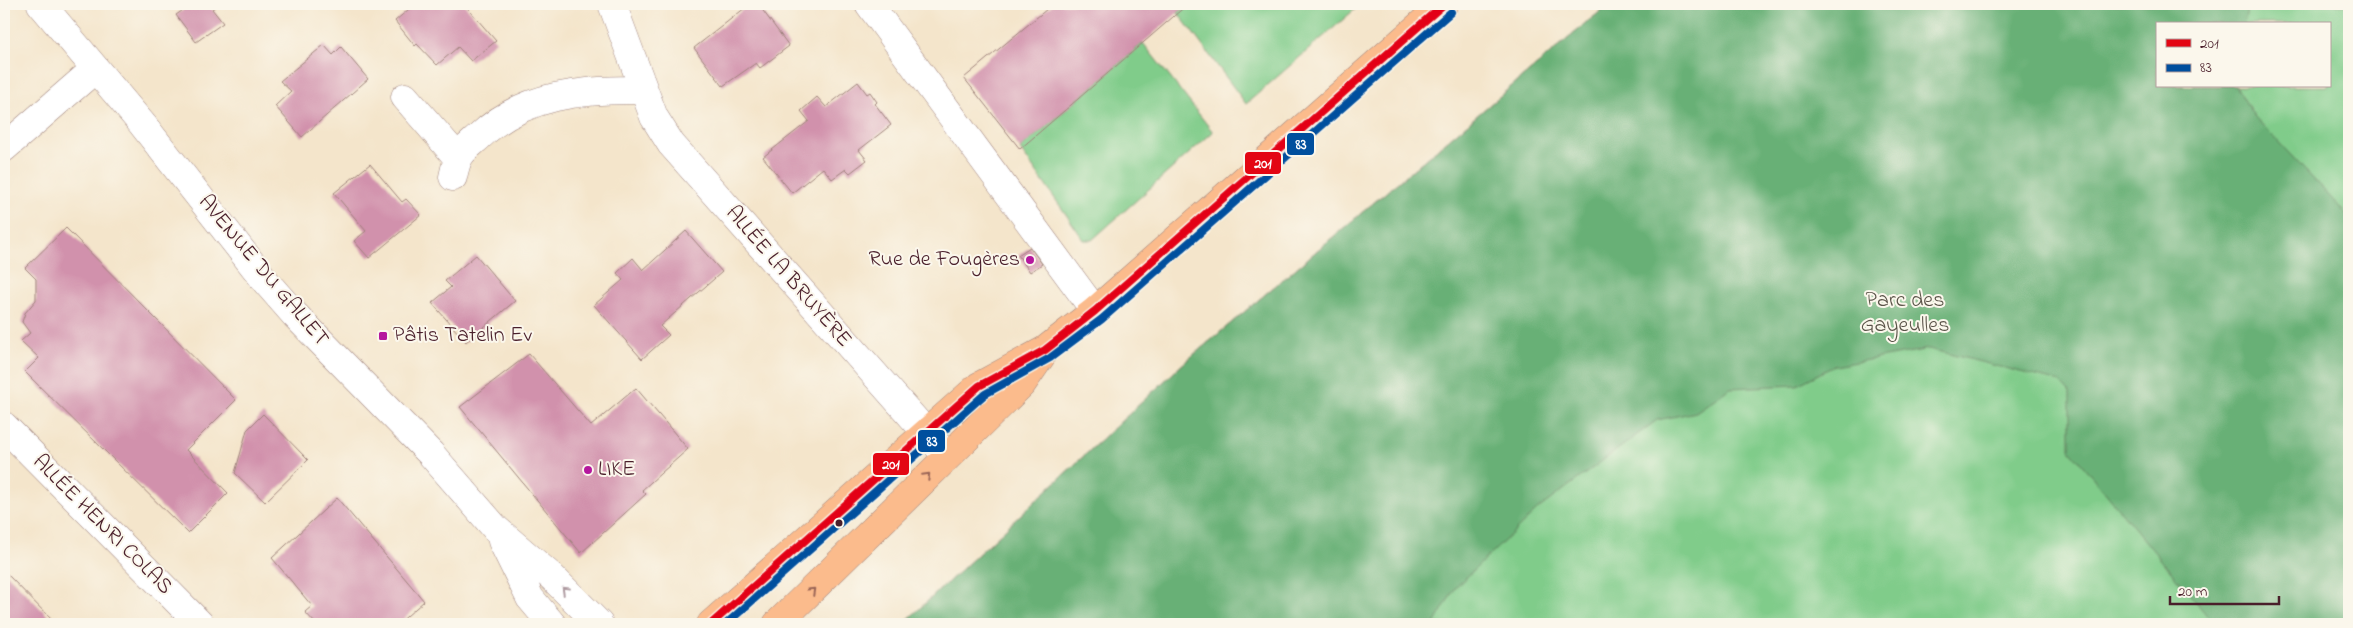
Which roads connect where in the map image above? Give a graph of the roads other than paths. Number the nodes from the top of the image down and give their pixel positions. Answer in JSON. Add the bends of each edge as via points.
{"nodes":[{"id":1,"x":41,"y":4,"type":"edge"},
{"id":2,"x":612,"y":4,"type":"edge"},
{"id":3,"x":869,"y":4,"type":"edge"},
{"id":4,"x":1444,"y":4,"type":"edge"},
{"id":5,"x":95,"y":69,"type":"junction"},
{"id":6,"x":643,"y":90,"type":"junction"},
{"id":7,"x":405,"y":97,"type":"dead end"},
{"id":8,"x":4,"y":148,"type":"edge"},
{"id":9,"x":1095,"y":311,"type":"junction"},
{"id":10,"x":1045,"y":350,"type":"junction"},
{"id":11,"x":4,"y":426,"type":"edge"},
{"id":12,"x":926,"y":432,"type":"junction"},
{"id":13,"x":947,"y":456,"type":"junction"},
{"id":14,"x":496,"y":528,"type":"junction"},
{"id":15,"x":200,"y":624,"type":"edge"},
{"id":16,"x":552,"y":624,"type":"edge"},
{"id":17,"x":600,"y":624,"type":"edge"},
{"id":18,"x":711,"y":624,"type":"edge"},
{"id":19,"x":777,"y":624,"type":"edge"}],
"edges":[{"from":1,"to":5,"type":"street","name":"AVENUE DU GALLET"},
{"from":2,"to":6,"type":"street","name":"ALLÉE LA BRUYÈRE"},
{"from":3,"to":9,"type":"street"},
{"from":4,"to":9,"type":"main road"},
{"from":5,"to":8,"type":"street"},
{"from":5,"to":14,"type":"street","name":"AVENUE DU GALLET","via":[[267,283],[431,454]]},
{"from":6,"to":7,"type":"street","via":[[598,89],[555,96],[521,107],[489,127],[455,167]]},
{"from":6,"to":12,"type":"street","name":"ALLÉE LA BRUYÈRE","via":[[654,118],[671,144]]},
{"from":9,"to":10,"type":"main road"},
{"from":10,"to":12,"type":"main road","via":[[979,386]]},
{"from":10,"to":13,"type":"main road","via":[[1022,384]]},
{"from":11,"to":15,"type":"street","name":"ALLÉE HENRI COLAS"},
{"from":12,"to":13,"type":"street","name":"ALLÉE LA BRUYÈRE"},
{"from":12,"to":18,"type":"main road"},
{"from":19,"to":13,"type":"main road","one_way":true},
{"from":14,"to":16,"type":"street","name":"AVENUE DU GALLET","via":[[530,598]]},
{"from":17,"to":14,"type":"street","name":"AVENUE DU GALLET","one_way":true}]}
